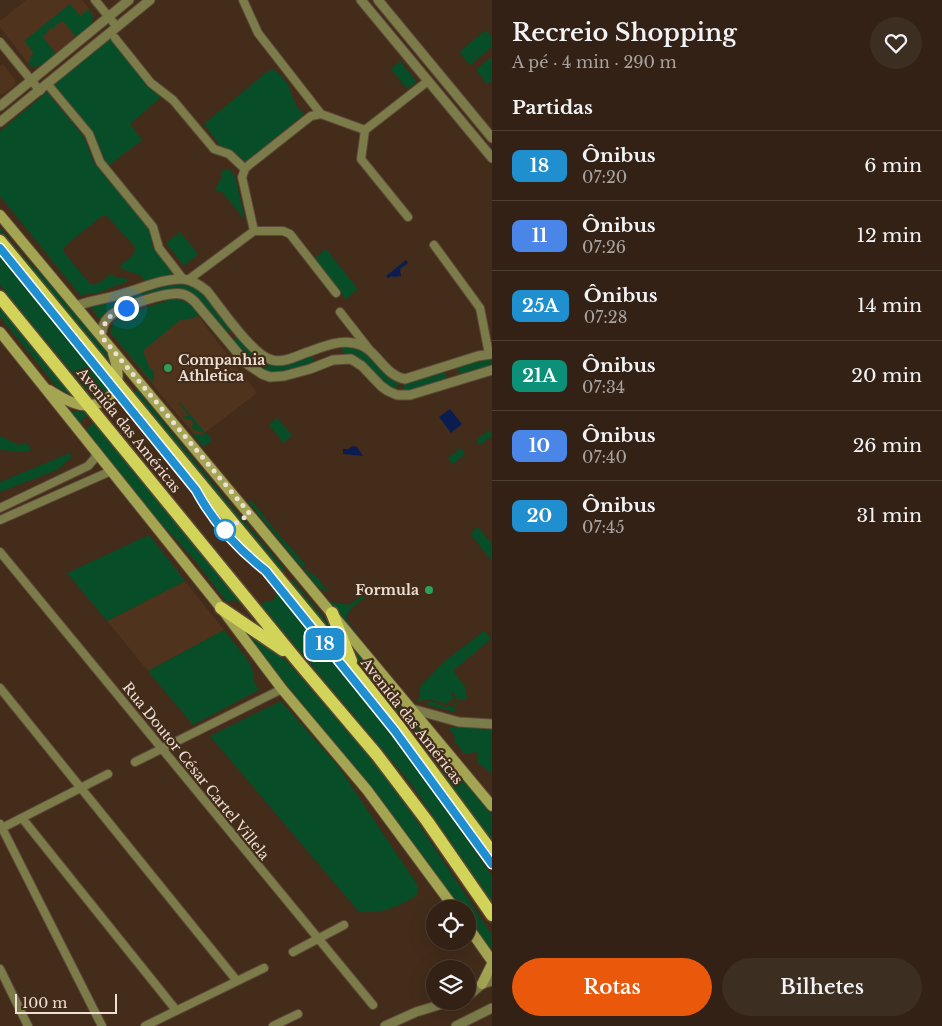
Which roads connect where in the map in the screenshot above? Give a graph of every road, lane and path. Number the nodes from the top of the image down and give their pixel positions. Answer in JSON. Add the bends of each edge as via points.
{"nodes":[{"id":1,"x":95,"y":0,"type":"edge"},
{"id":2,"x":129,"y":0,"type":"edge"},
{"id":3,"x":150,"y":0,"type":"edge"},
{"id":4,"x":243,"y":0,"type":"edge"},
{"id":5,"x":362,"y":0,"type":"edge"},
{"id":6,"x":378,"y":0,"type":"edge"},
{"id":7,"x":108,"y":17,"type":"junction"},
{"id":8,"x":117,"y":27,"type":"junction"},
{"id":9,"x":115,"y":38,"type":"dead end"},
{"id":10,"x":0,"y":42,"type":"edge"},
{"id":11,"x":420,"y":50,"type":"junction"},
{"id":12,"x":410,"y":59,"type":"junction"},
{"id":13,"x":32,"y":80,"type":"junction"},
{"id":14,"x":428,"y":80,"type":"junction"},
{"id":15,"x":44,"y":88,"type":"junction"},
{"id":16,"x":306,"y":95,"type":"junction"},
{"id":17,"x":0,"y":106,"type":"edge"},
{"id":18,"x":321,"y":114,"type":"junction"},
{"id":19,"x":308,"y":118,"type":"junction"},
{"id":20,"x":0,"y":122,"type":"edge"},
{"id":21,"x":365,"y":130,"type":"junction"},
{"id":22,"x":492,"y":138,"type":"edge"},
{"id":23,"x":492,"y":158,"type":"edge"},
{"id":24,"x":245,"y":169,"type":"junction"},
{"id":25,"x":0,"y":215,"type":"edge"},
{"id":26,"x":408,"y":217,"type":"dead end"},
{"id":27,"x":254,"y":231,"type":"junction"},
{"id":28,"x":0,"y":241,"type":"edge"},
{"id":29,"x":434,"y":246,"type":"dead end"},
{"id":30,"x":185,"y":279,"type":"junction"},
{"id":31,"x":336,"y":293,"type":"dead end"},
{"id":32,"x":120,"y":295,"type":"junction"},
{"id":33,"x":0,"y":297,"type":"edge"},
{"id":34,"x":76,"y":306,"type":"junction"},
{"id":35,"x":126,"y":308,"type":"junction"},
{"id":36,"x":340,"y":312,"type":"dead end"},
{"id":37,"x":0,"y":332,"type":"edge"},
{"id":38,"x":239,"y":332,"type":"junction"},
{"id":39,"x":101,"y":336,"type":"junction"},
{"id":40,"x":228,"y":340,"type":"junction"},
{"id":41,"x":321,"y":348,"type":"junction"},
{"id":42,"x":112,"y":349,"type":"junction"},
{"id":43,"x":369,"y":349,"type":"junction"},
{"id":44,"x":491,"y":354,"type":"edge"},
{"id":45,"x":332,"y":360,"type":"junction"},
{"id":46,"x":451,"y":365,"type":"junction"},
{"id":47,"x":492,"y":370,"type":"edge"},
{"id":48,"x":456,"y":381,"type":"junction"},
{"id":49,"x":117,"y":384,"type":"junction"},
{"id":50,"x":44,"y":387,"type":"junction"},
{"id":51,"x":89,"y":406,"type":"junction"},
{"id":52,"x":96,"y":453,"type":"junction"},
{"id":53,"x":111,"y":471,"type":"junction"},
{"id":54,"x":0,"y":508,"type":"edge"},
{"id":55,"x":0,"y":520,"type":"edge"},
{"id":56,"x":0,"y":552,"type":"edge"},
{"id":57,"x":220,"y":608,"type":"junction"},
{"id":58,"x":332,"y":613,"type":"junction"},
{"id":59,"x":299,"y":663,"type":"junction"},
{"id":60,"x":356,"y":672,"type":"junction"},
{"id":61,"x":0,"y":688,"type":"edge"},
{"id":62,"x":282,"y":689,"type":"junction"},
{"id":63,"x":412,"y":709,"type":"junction"},
{"id":64,"x":492,"y":724,"type":"edge"},
{"id":65,"x":162,"y":748,"type":"junction"},
{"id":66,"x":135,"y":762,"type":"dead end"},
{"id":67,"x":108,"y":774,"type":"dead end"},
{"id":68,"x":80,"y":788,"type":"junction"},
{"id":69,"x":492,"y":806,"type":"edge"},
{"id":70,"x":22,"y":818,"type":"junction"},
{"id":71,"x":1,"y":827,"type":"edge"},
{"id":72,"x":492,"y":852,"type":"edge"},
{"id":73,"x":448,"y":900,"type":"edge"},
{"id":74,"x":492,"y":915,"type":"edge"},
{"id":75,"x":344,"y":925,"type":"dead end"},
{"id":76,"x":318,"y":939,"type":"junction"},
{"id":77,"x":476,"y":939,"type":"edge"},
{"id":78,"x":293,"y":952,"type":"dead end"},
{"id":79,"x":492,"y":963,"type":"edge"},
{"id":80,"x":264,"y":968,"type":"dead end"},
{"id":81,"x":0,"y":969,"type":"edge"},
{"id":82,"x":237,"y":981,"type":"junction"},
{"id":83,"x":487,"y":983,"type":"edge"},
{"id":84,"x":476,"y":991,"type":"edge"},
{"id":85,"x":374,"y":1005,"type":"dead end"},
{"id":86,"x":492,"y":1008,"type":"edge"},
{"id":87,"x":426,"y":1009,"type":"edge"},
{"id":88,"x":176,"y":1010,"type":"junction"},
{"id":89,"x":298,"y":1014,"type":"dead end"},
{"id":90,"x":28,"y":1026,"type":"edge"},
{"id":91,"x":102,"y":1026,"type":"edge"},
{"id":92,"x":144,"y":1026,"type":"edge"},
{"id":93,"x":273,"y":1026,"type":"edge"},
{"id":94,"x":385,"y":1026,"type":"edge"},
{"id":95,"x":456,"y":1026,"type":"edge"}],
"edges":[{"from":1,"to":7,"type":"street"},
{"from":2,"to":7,"type":"street"},
{"from":3,"to":8,"type":"street"},
{"from":4,"to":16,"type":"street","via":[[258,33]]},
{"from":5,"to":12,"type":"street"},
{"from":6,"to":11,"type":"street"},
{"from":7,"to":8,"type":"street"},
{"from":7,"to":13,"type":"street"},
{"from":8,"to":15,"type":"street"},
{"from":9,"to":24,"type":"street","via":[[151,83],[173,100],[214,149],[229,154]]},
{"from":10,"to":13,"type":"street"},
{"from":11,"to":12,"type":"street"},
{"from":11,"to":22,"type":"street"},
{"from":12,"to":14,"type":"street"},
{"from":13,"to":15,"type":"street"},
{"from":13,"to":17,"type":"street"},
{"from":14,"to":21,"type":"street"},
{"from":14,"to":23,"type":"street"},
{"from":15,"to":20,"type":"street"},
{"from":15,"to":30,"type":"street","via":[[89,134],[100,162],[153,227],[159,248]]},
{"from":16,"to":18,"type":"street"},
{"from":16,"to":19,"type":"street"},
{"from":18,"to":19,"type":"street"},
{"from":18,"to":21,"type":"street"},
{"from":19,"to":24,"type":"street"},
{"from":21,"to":26,"type":"street","via":[[361,159]]},
{"from":24,"to":27,"type":"street","via":[[242,183]]},
{"from":25,"to":34,"type":"main road","name":"Avenida das Américas"},
{"from":27,"to":30,"type":"street"},
{"from":27,"to":31,"type":"street","via":[[290,234]]},
{"from":28,"to":49,"type":"highway","name":"Avenida das Américas"},
{"from":29,"to":44,"type":"street","via":[[480,308]]},
{"from":30,"to":32,"type":"street","via":[[146,286]]},
{"from":30,"to":38,"type":"street","via":[[207,291]]},
{"from":32,"to":34,"type":"street"},
{"from":32,"to":35,"type":"street","via":[[120,302]]},
{"from":33,"to":51,"type":"highway","name":"Avenida das Américas"},
{"from":34,"to":39,"type":"main road","name":"Avenida das Américas"},
{"from":35,"to":39,"type":"street","via":[[108,318]]},
{"from":35,"to":40,"type":"street","via":[[168,294],[181,294],[195,302]]},
{"from":36,"to":43,"type":"street"},
{"from":37,"to":50,"type":"main road"},
{"from":38,"to":40,"type":"street"},
{"from":38,"to":41,"type":"street","via":[[258,352],[272,360],[287,360]]},
{"from":39,"to":42,"type":"main road","name":"Avenida das Américas"},
{"from":40,"to":45,"type":"street","via":[[247,364],[270,376],[284,376]]},
{"from":41,"to":43,"type":"street","via":[[344,342]]},
{"from":41,"to":45,"type":"street","via":[[334,351]]},
{"from":42,"to":49,"type":"main road","via":[[118,371]]},
{"from":42,"to":58,"type":"main road","name":"Avenida das Américas"},
{"from":43,"to":46,"type":"street","via":[[398,378],[405,379]]},
{"from":44,"to":46,"type":"street"},
{"from":45,"to":48,"type":"street","via":[[351,358],[381,386],[397,395],[410,395]]},
{"from":46,"to":48,"type":"street"},
{"from":47,"to":48,"type":"street"},
{"from":49,"to":51,"type":"main road","via":[[104,401]]},
{"from":49,"to":60,"type":"highway","name":"Avenida das Américas"},
{"from":50,"to":51,"type":"main road","via":[[69,401]]},
{"from":50,"to":52,"type":"main road"},
{"from":51,"to":59,"type":"highway","name":"Avenida das Américas"},
{"from":52,"to":53,"type":"main road"},
{"from":52,"to":54,"type":"street","via":[[88,466]]},
{"from":53,"to":55,"type":"street"},
{"from":53,"to":57,"type":"main road"},
{"from":56,"to":65,"type":"street","name":"Rua Doutor César Cartel Villela"},
{"from":57,"to":59,"type":"highway"},
{"from":57,"to":62,"type":"main road"},
{"from":58,"to":60,"type":"highway"},
{"from":58,"to":63,"type":"main road","name":"Avenida das Américas"},
{"from":59,"to":74,"type":"highway","name":"Avenida das Américas","via":[[402,787]]},
{"from":60,"to":72,"type":"highway","name":"Avenida das Américas"},
{"from":61,"to":68,"type":"street"},
{"from":62,"to":65,"type":"street"},
{"from":62,"to":73,"type":"main road","via":[[366,790]]},
{"from":63,"to":64,"type":"street","via":[[459,722]]},
{"from":63,"to":69,"type":"main road","name":"Avenida das Américas"},
{"from":65,"to":66,"type":"street"},
{"from":65,"to":76,"type":"street","name":"Rua Doutor César Cartel Villela"},
{"from":67,"to":68,"type":"street"},
{"from":68,"to":70,"type":"street"},
{"from":68,"to":82,"type":"street"},
{"from":70,"to":71,"type":"street"},
{"from":70,"to":88,"type":"street"},
{"from":71,"to":91,"type":"street"},
{"from":75,"to":76,"type":"street"},
{"from":76,"to":78,"type":"street"},
{"from":76,"to":85,"type":"street","name":"Rua Doutor César Cartel Villela"},
{"from":77,"to":79,"type":"main road"},
{"from":79,"to":83,"type":"main road"},
{"from":80,"to":82,"type":"street"},
{"from":81,"to":90,"type":"street"},
{"from":82,"to":88,"type":"street"},
{"from":83,"to":84,"type":"street"},
{"from":86,"to":95,"type":"street"},
{"from":87,"to":94,"type":"street"},
{"from":88,"to":92,"type":"street"},
{"from":89,"to":93,"type":"street"}]}
